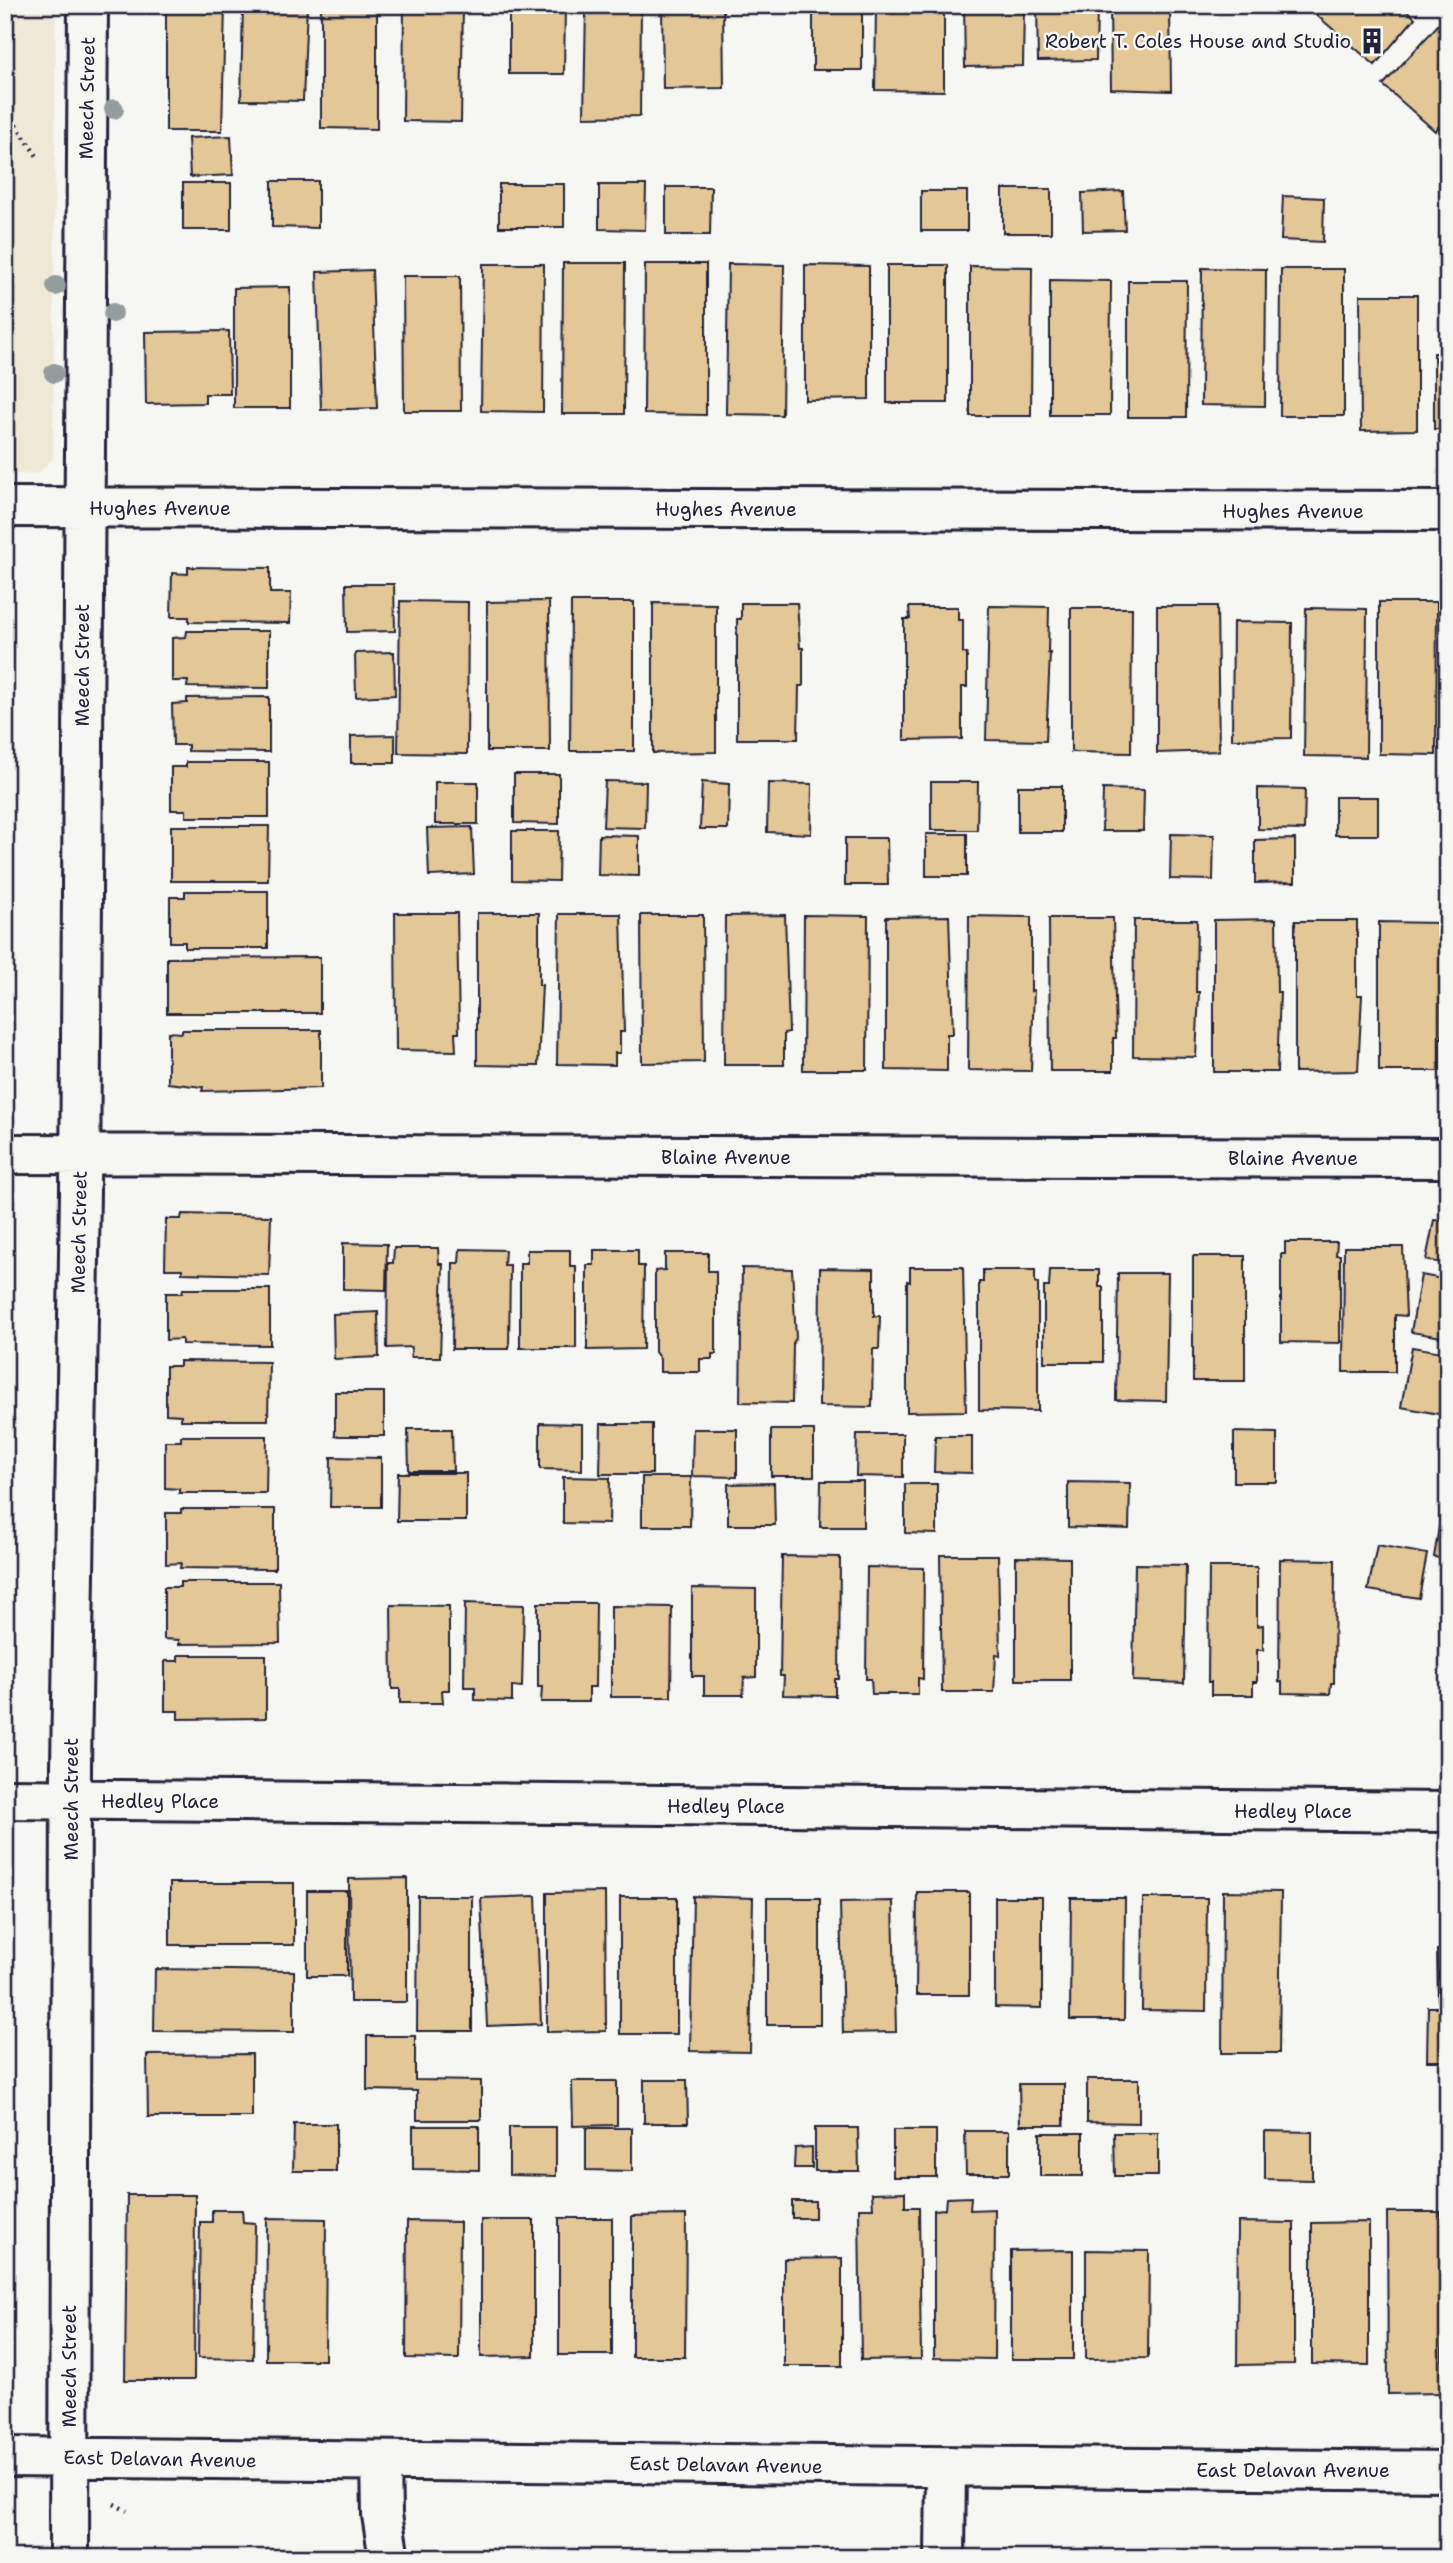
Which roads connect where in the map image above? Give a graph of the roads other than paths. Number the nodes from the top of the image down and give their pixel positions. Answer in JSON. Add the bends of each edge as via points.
{"nodes":[{"id":1,"x":88,"y":5,"type":"edge"},
{"id":2,"x":5,"y":507,"type":"edge"},
{"id":3,"x":83,"y":508,"type":"junction"},
{"id":4,"x":1448,"y":511,"type":"edge"},
{"id":5,"x":5,"y":1154,"type":"edge"},
{"id":6,"x":80,"y":1155,"type":"junction"},
{"id":7,"x":1448,"y":1158,"type":"edge"},
{"id":8,"x":5,"y":1799,"type":"edge"},
{"id":9,"x":71,"y":1800,"type":"junction"},
{"id":10,"x":1448,"y":1812,"type":"edge"},
{"id":11,"x":5,"y":2457,"type":"edge"},
{"id":12,"x":68,"y":2458,"type":"junction"},
{"id":13,"x":382,"y":2461,"type":"junction"},
{"id":14,"x":946,"y":2468,"type":"junction"},
{"id":15,"x":1448,"y":2471,"type":"edge"},
{"id":16,"x":69,"y":2558,"type":"edge"},
{"id":17,"x":389,"y":2558,"type":"edge"},
{"id":18,"x":945,"y":2558,"type":"edge"}],
"edges":[{"from":1,"to":3,"type":"street","name":"Meech Street"},
{"from":2,"to":3,"type":"street","name":"Hughes Avenue"},
{"from":3,"to":4,"type":"street","name":"Hughes Avenue"},
{"from":3,"to":6,"type":"street","name":"Meech Street"},
{"from":5,"to":6,"type":"street","name":"Blaine Avenue"},
{"from":6,"to":7,"type":"street","name":"Blaine Avenue"},
{"from":6,"to":9,"type":"street","name":"Meech Street"},
{"from":8,"to":9,"type":"street","name":"Hedley Place"},
{"from":9,"to":10,"type":"street","name":"Hedley Place"},
{"from":9,"to":12,"type":"street","name":"Meech Street"},
{"from":11,"to":12,"type":"street","name":"East Delavan Avenue"},
{"from":12,"to":13,"type":"street","name":"East Delavan Avenue"},
{"from":12,"to":16,"type":"street","name":"Meech Street"},
{"from":13,"to":14,"type":"street","name":"East Delavan Avenue"},
{"from":13,"to":17,"type":"street","via":[[382,2515]]},
{"from":14,"to":15,"type":"street","name":"East Delavan Avenue"},
{"from":14,"to":18,"type":"street"}]}
